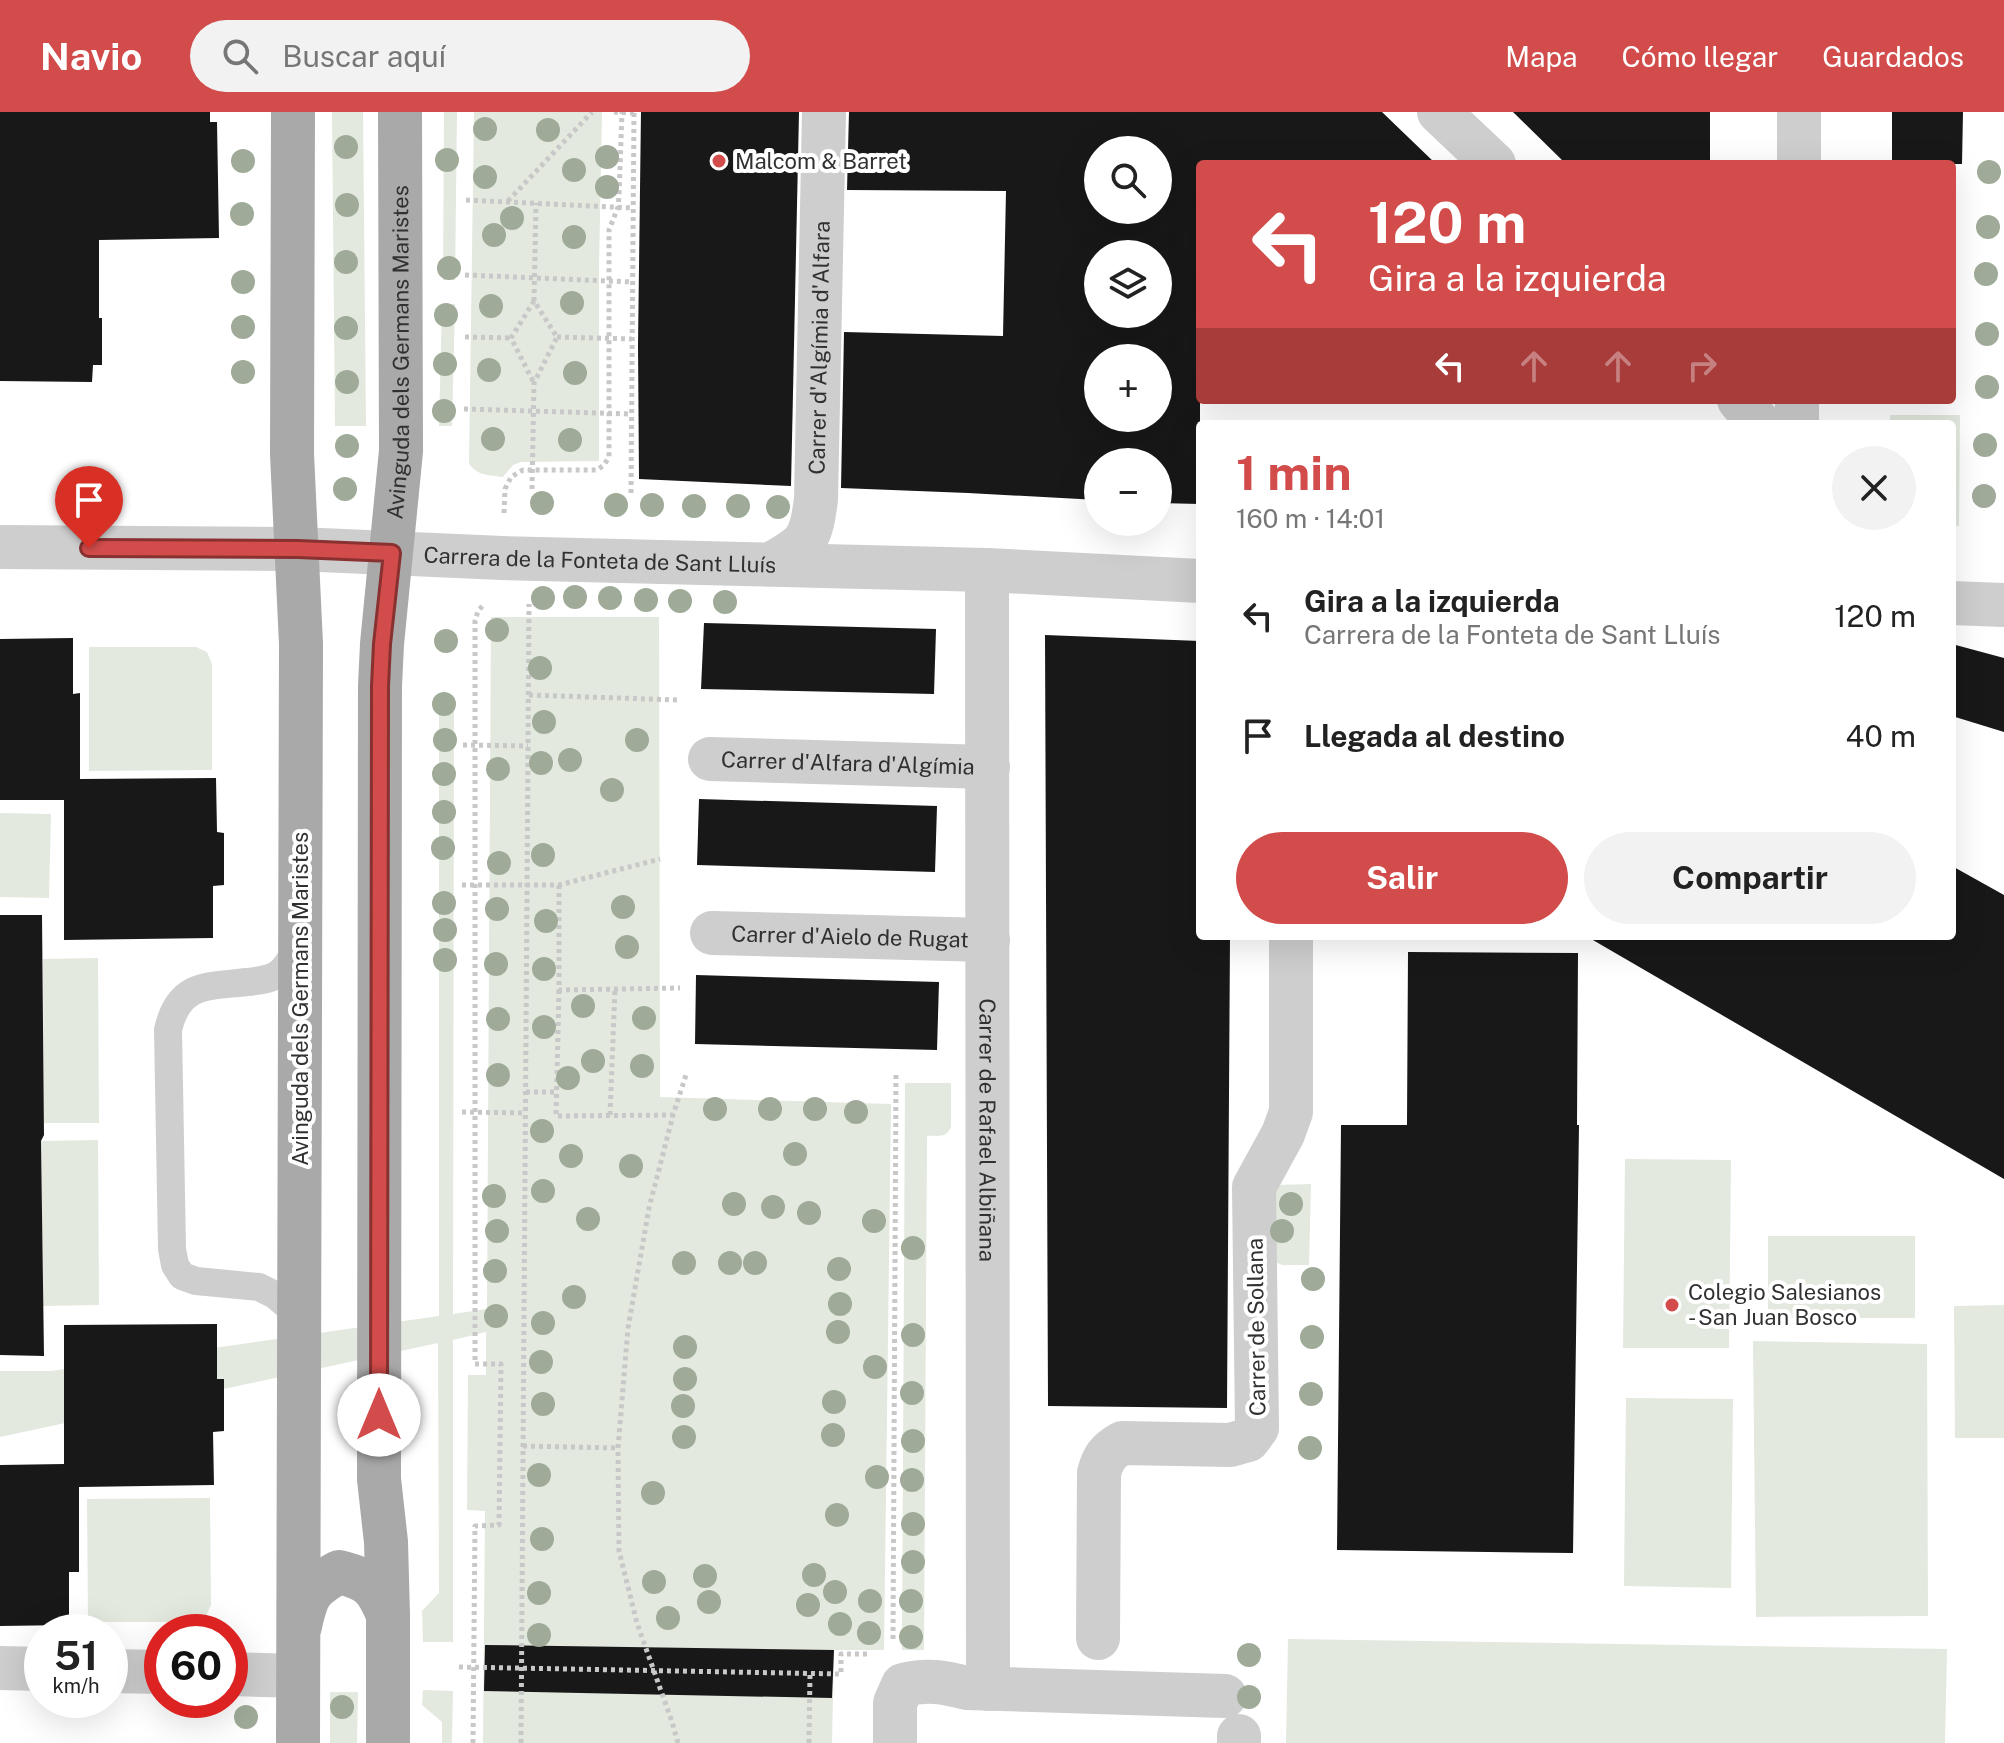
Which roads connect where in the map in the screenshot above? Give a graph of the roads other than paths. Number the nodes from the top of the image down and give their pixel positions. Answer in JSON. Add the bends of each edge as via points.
{"nodes":[{"id":1,"x":293,"y":112,"type":"edge"},
{"id":2,"x":400,"y":112,"type":"edge"},
{"id":3,"x":824,"y":112,"type":"edge"},
{"id":4,"x":1439,"y":112,"type":"edge"},
{"id":5,"x":1799,"y":112,"type":"edge"},
{"id":6,"x":1490,"y":160,"type":"edge"},
{"id":7,"x":1799,"y":160,"type":"edge"},
{"id":8,"x":1742,"y":404,"type":"edge"},
{"id":9,"x":1756,"y":420,"type":"edge"},
{"id":10,"x":0,"y":547,"type":"edge"},
{"id":11,"x":298,"y":549,"type":"junction"},
{"id":12,"x":392,"y":553,"type":"junction"},
{"id":13,"x":771,"y":564,"type":"junction"},
{"id":14,"x":987,"y":570,"type":"junction"},
{"id":15,"x":1196,"y":581,"type":"edge"},
{"id":16,"x":1956,"y":603,"type":"edge"},
{"id":17,"x":2004,"y":605,"type":"edge"},
{"id":18,"x":710,"y":759,"type":"dead end"},
{"id":19,"x":988,"y":767,"type":"junction"},
{"id":20,"x":712,"y":933,"type":"dead end"},
{"id":21,"x":988,"y":940,"type":"junction"},
{"id":22,"x":1291,"y":940,"type":"edge"},
{"id":23,"x":301,"y":942,"type":"junction"},
{"id":24,"x":298,"y":1332,"type":"junction"},
{"id":25,"x":388,"y":1615,"type":"junction"},
{"id":26,"x":298,"y":1632,"type":"junction"},
{"id":27,"x":1098,"y":1638,"type":"dead end"},
{"id":28,"x":0,"y":1668,"type":"edge"},
{"id":29,"x":24,"y":1669,"type":"edge"},
{"id":30,"x":248,"y":1675,"type":"edge"},
{"id":31,"x":298,"y":1676,"type":"junction"},
{"id":32,"x":988,"y":1689,"type":"junction"},
{"id":33,"x":1234,"y":1725,"type":"edge"},
{"id":34,"x":298,"y":1743,"type":"edge"},
{"id":35,"x":388,"y":1743,"type":"edge"},
{"id":36,"x":895,"y":1743,"type":"edge"}],
"edges":[{"from":1,"to":11,"type":"main road","name":"Avinguda dels Germans Maristes","via":[[292,454]]},
{"from":2,"to":12,"type":"main road","name":"Avinguda dels Germans Maristes","via":[[401,451]]},
{"from":3,"to":13,"type":"street","name":"Carrer d'Algímia d'Alfara","via":[[813,527],[799,548]]},
{"from":4,"to":6,"type":"street"},
{"from":5,"to":7,"type":"street"},
{"from":8,"to":9,"type":"street"},
{"from":10,"to":11,"type":"street","name":"Carrera de la Fonteta de Sant Lluís"},
{"from":11,"to":12,"type":"street","name":"Carrera de la Fonteta de Sant Lluís"},
{"from":11,"to":23,"type":"main road","name":"Avinguda dels Germans Maristes"},
{"from":12,"to":13,"type":"street","name":"Carrera de la Fonteta de Sant Lluís"},
{"from":12,"to":25,"type":"main road","name":"Avinguda dels Germans Maristes","via":[[380,686],[379,1479]]},
{"from":13,"to":14,"type":"street","name":"Carrera de la Fonteta de Sant Lluís"},
{"from":14,"to":15,"type":"street","name":"Carrera de la Fonteta de Sant Lluís"},
{"from":14,"to":19,"type":"street","name":"Carrer de Rafael Albiñana"},
{"from":16,"to":17,"type":"street"},
{"from":18,"to":19,"type":"street","name":"Carrer d'Alfara d'Algímia"},
{"from":19,"to":21,"type":"street","name":"Carrer de Rafael Albiñana"},
{"from":20,"to":21,"type":"street","name":"Carrer d'Aielo de Rugat"},
{"from":21,"to":32,"type":"street","name":"Carrer de Rafael Albiñana"},
{"from":22,"to":27,"type":"street","name":"Carrer de Sollana","via":[[1291,1112],[1254,1187],[1257,1428],[1248,1440],[1230,1445],[1122,1443],[1110,1449],[1099,1473]]},
{"from":23,"to":24,"type":"main road","name":"Avinguda dels Germans Maristes"},
{"from":23,"to":24,"type":"lane","via":[[279,973],[264,980],[191,991],[171,1016],[168,1030],[175,1265],[182,1276],[196,1281],[259,1287],[275,1295],[289,1307]]},
{"from":24,"to":26,"type":"main road","name":"Avinguda dels Germans Maristes"},
{"from":25,"to":26,"type":"main road","via":[[379,1594],[362,1578],[339,1572],[318,1584],[305,1602]]},
{"from":25,"to":35,"type":"main road","name":"Avinguda dels Germans Maristes"},
{"from":26,"to":31,"type":"main road","name":"Avinguda dels Germans Maristes"},
{"from":28,"to":29,"type":"street"},
{"from":30,"to":31,"type":"street"},
{"from":31,"to":34,"type":"main road","name":"Avinguda dels Germans Maristes"},
{"from":32,"to":33,"type":"street"},
{"from":32,"to":36,"type":"street","via":[[918,1681],[892,1665]]}]}
